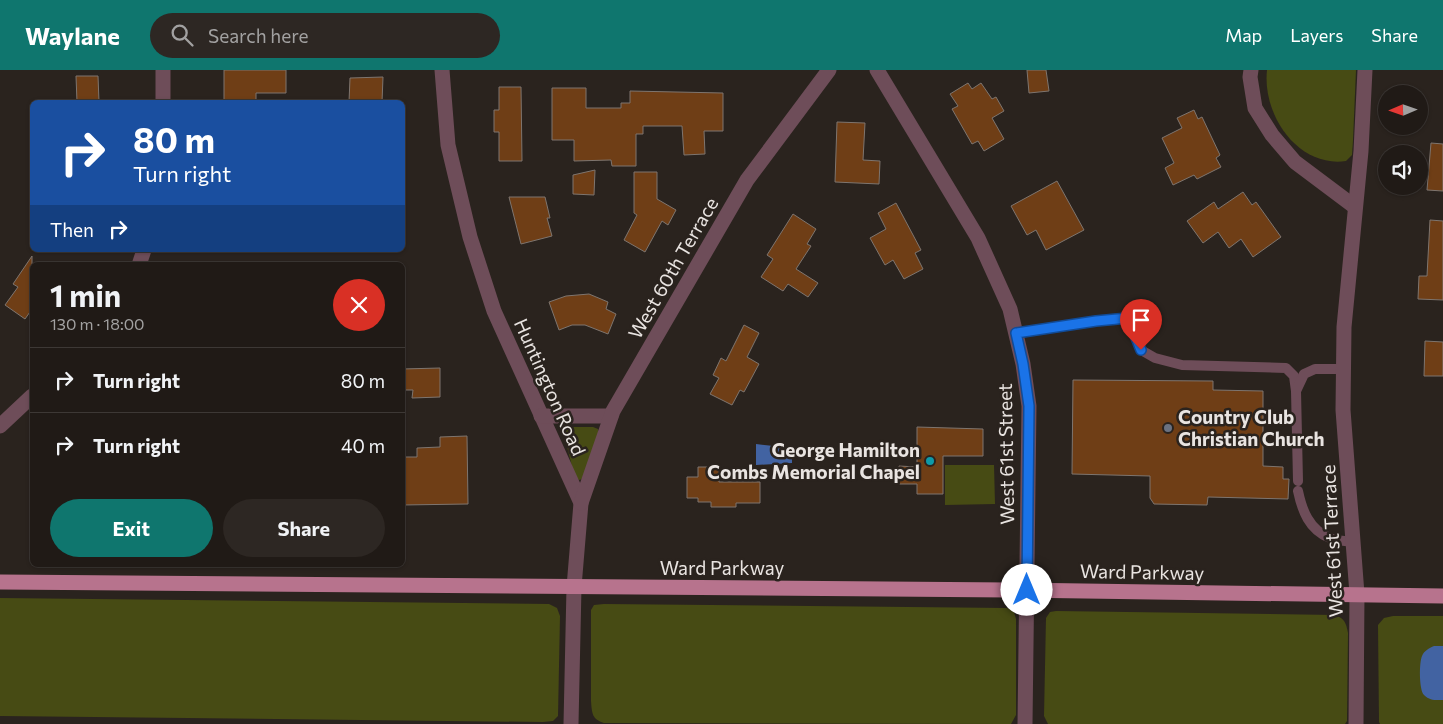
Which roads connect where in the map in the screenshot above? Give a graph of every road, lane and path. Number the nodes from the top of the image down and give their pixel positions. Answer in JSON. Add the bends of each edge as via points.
{"nodes":[{"id":1,"x":163,"y":70,"type":"edge"},
{"id":2,"x":442,"y":70,"type":"edge"},
{"id":3,"x":829,"y":70,"type":"edge"},
{"id":4,"x":877,"y":70,"type":"edge"},
{"id":5,"x":1251,"y":70,"type":"edge"},
{"id":6,"x":1365,"y":70,"type":"edge"},
{"id":7,"x":163,"y":100,"type":"edge"},
{"id":8,"x":1356,"y":207,"type":"junction"},
{"id":9,"x":1016,"y":333,"type":"junction"},
{"id":10,"x":1344,"y":369,"type":"junction"},
{"id":11,"x":1296,"y":391,"type":"junction"},
{"id":12,"x":30,"y":398,"type":"edge"},
{"id":13,"x":541,"y":416,"type":"junction"},
{"id":14,"x":611,"y":416,"type":"junction"},
{"id":15,"x":0,"y":426,"type":"edge"},
{"id":16,"x":581,"y":503,"type":"junction"},
{"id":17,"x":1353,"y":542,"type":"junction"},
{"id":18,"x":0,"y":582,"type":"edge"},
{"id":19,"x":574,"y":587,"type":"junction"},
{"id":20,"x":1027,"y":590,"type":"junction"},
{"id":21,"x":1357,"y":594,"type":"junction"},
{"id":22,"x":1443,"y":596,"type":"edge"},
{"id":23,"x":571,"y":724,"type":"edge"},
{"id":24,"x":1025,"y":724,"type":"edge"},
{"id":25,"x":1356,"y":724,"type":"edge"}],
"edges":[{"from":1,"to":7,"type":"street"},
{"from":2,"to":13,"type":"street","name":"Huntington Road","via":[[448,145],[470,237],[494,311]]},
{"from":3,"to":14,"type":"street","name":"West 60th Terrace","via":[[747,180]]},
{"from":4,"to":9,"type":"street","name":"West 61st Street","via":[[978,238],[1010,309]]},
{"from":5,"to":8,"type":"street","via":[[1256,108],[1272,135],[1295,162]]},
{"from":6,"to":8,"type":"street","name":"West 61st Terrace"},
{"from":8,"to":10,"type":"street","name":"West 61st Terrace","via":[[1344,327]]},
{"from":9,"to":11,"type":"lane","via":[[1128,318],[1141,350],[1155,358],[1182,365],[1286,368],[1294,376]]},
{"from":9,"to":20,"type":"street","name":"West 61st Street","via":[[1029,406]]},
{"from":10,"to":11,"type":"lane","via":[[1315,370],[1304,374]]},
{"from":10,"to":17,"type":"street","name":"West 61st Terrace","via":[[1343,410]]},
{"from":11,"to":17,"type":"lane","via":[[1298,486],[1302,510],[1311,525],[1329,538]]},
{"from":12,"to":15,"type":"street"},
{"from":13,"to":14,"type":"street"},
{"from":13,"to":16,"type":"street","name":"Huntington Road"},
{"from":14,"to":16,"type":"street","name":"West 60th Terrace"},
{"from":16,"to":19,"type":"street","name":"Huntington Road"},
{"from":17,"to":21,"type":"street","name":"West 61st Terrace"},
{"from":18,"to":19,"type":"main road","name":"Ward Parkway"},
{"from":19,"to":20,"type":"main road","name":"Ward Parkway"},
{"from":19,"to":23,"type":"street","name":"Huntington Road"},
{"from":20,"to":21,"type":"main road","name":"Ward Parkway"},
{"from":20,"to":24,"type":"street","name":"West 61st Street"},
{"from":21,"to":22,"type":"main road","name":"Ward Parkway"},
{"from":21,"to":25,"type":"street","name":"West 61st Terrace"}]}
